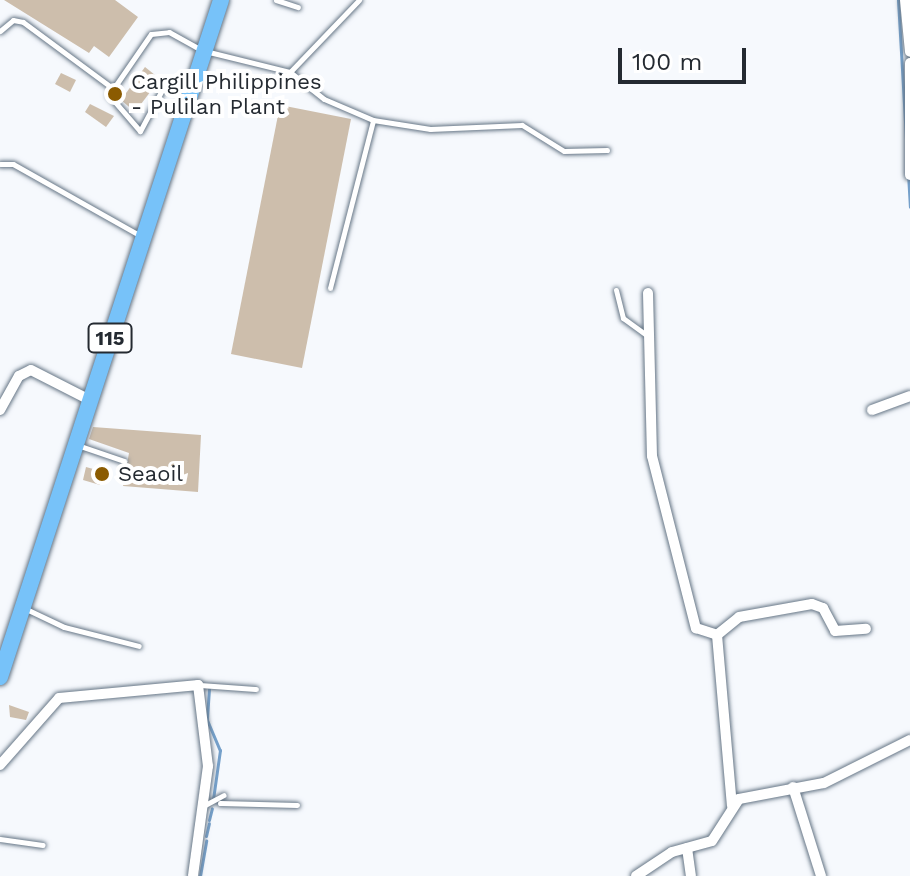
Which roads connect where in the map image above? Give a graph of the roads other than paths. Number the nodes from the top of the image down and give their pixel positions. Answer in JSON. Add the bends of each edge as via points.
{"nodes":[{"id":1,"x":221,"y":0,"type":"edge"},
{"id":2,"x":276,"y":0,"type":"edge"},
{"id":3,"x":359,"y":0,"type":"edge"},
{"id":4,"x":905,"y":0,"type":"edge"},
{"id":5,"x":298,"y":7,"type":"dead end"},
{"id":6,"x":0,"y":31,"type":"edge"},
{"id":7,"x":205,"y":51,"type":"junction"},
{"id":8,"x":910,"y":52,"type":"edge"},
{"id":9,"x":910,"y":63,"type":"edge"},
{"id":10,"x":290,"y":72,"type":"junction"},
{"id":11,"x":111,"y":87,"type":"junction"},
{"id":12,"x":163,"y":88,"type":"dead end"},
{"id":13,"x":373,"y":120,"type":"junction"},
{"id":14,"x":607,"y":150,"type":"dead end"},
{"id":15,"x":0,"y":164,"type":"edge"},
{"id":16,"x":910,"y":174,"type":"edge"},
{"id":17,"x":143,"y":238,"type":"junction"},
{"id":18,"x":330,"y":288,"type":"dead end"},
{"id":19,"x":616,"y":290,"type":"dead end"},
{"id":20,"x":648,"y":293,"type":"dead end"},
{"id":21,"x":652,"y":339,"type":"junction"},
{"id":22,"x":910,"y":396,"type":"edge"},
{"id":23,"x":90,"y":400,"type":"junction"},
{"id":24,"x":0,"y":410,"type":"edge"},
{"id":25,"x":872,"y":410,"type":"dead end"},
{"id":26,"x":76,"y":444,"type":"junction"},
{"id":27,"x":124,"y":461,"type":"dead end"},
{"id":28,"x":23,"y":607,"type":"junction"},
{"id":29,"x":866,"y":629,"type":"dead end"},
{"id":30,"x":717,"y":635,"type":"junction"},
{"id":31,"x":139,"y":646,"type":"dead end"},
{"id":32,"x":4,"y":655,"type":"edge"},
{"id":33,"x":0,"y":677,"type":"edge"},
{"id":34,"x":198,"y":685,"type":"junction"},
{"id":35,"x":256,"y":689,"type":"dead end"},
{"id":36,"x":910,"y":740,"type":"edge"},
{"id":37,"x":0,"y":765,"type":"edge"},
{"id":38,"x":793,"y":787,"type":"junction"},
{"id":39,"x":224,"y":795,"type":"dead end"},
{"id":40,"x":220,"y":803,"type":"junction"},
{"id":41,"x":205,"y":805,"type":"junction"},
{"id":42,"x":297,"y":805,"type":"dead end"},
{"id":43,"x":732,"y":805,"type":"junction"},
{"id":44,"x":0,"y":839,"type":"edge"},
{"id":45,"x":43,"y":845,"type":"dead end"},
{"id":46,"x":687,"y":848,"type":"junction"},
{"id":47,"x":193,"y":876,"type":"edge"},
{"id":48,"x":636,"y":876,"type":"edge"},
{"id":49,"x":691,"y":876,"type":"edge"},
{"id":50,"x":821,"y":876,"type":"edge"}],
"edges":[{"from":1,"to":7,"type":"main road","number":"115"},
{"from":2,"to":5,"type":"lane"},
{"from":3,"to":10,"type":"lane"},
{"from":4,"to":8,"type":"street"},
{"from":6,"to":11,"type":"lane","via":[[13,20],[38,29]]},
{"from":7,"to":10,"type":"lane"},
{"from":7,"to":11,"type":"lane","via":[[160,30]]},
{"from":7,"to":17,"type":"main road","number":"115"},
{"from":9,"to":16,"type":"street"},
{"from":10,"to":13,"type":"lane","via":[[324,99]]},
{"from":11,"to":12,"type":"lane","via":[[112,100],[140,131]]},
{"from":13,"to":14,"type":"lane","via":[[430,129],[522,125],[564,151]]},
{"from":13,"to":18,"type":"lane"},
{"from":15,"to":17,"type":"lane","via":[[13,164]]},
{"from":17,"to":23,"type":"main road","number":"115"},
{"from":19,"to":21,"type":"lane","via":[[623,318]]},
{"from":20,"to":21,"type":"street"},
{"from":21,"to":30,"type":"street","via":[[652,456],[696,628]]},
{"from":22,"to":25,"type":"street"},
{"from":23,"to":24,"type":"street","via":[[31,370],[19,376]]},
{"from":23,"to":26,"type":"main road","number":"115"},
{"from":26,"to":27,"type":"lane"},
{"from":26,"to":28,"type":"main road","number":"115"},
{"from":28,"to":31,"type":"lane","via":[[64,627]]},
{"from":28,"to":32,"type":"main road","number":"115"},
{"from":29,"to":30,"type":"street","via":[[835,631],[823,608],[812,604],[739,617]]},
{"from":30,"to":43,"type":"street"},
{"from":32,"to":33,"type":"main road","number":"115"},
{"from":34,"to":35,"type":"lane"},
{"from":34,"to":37,"type":"street","via":[[59,698]]},
{"from":34,"to":41,"type":"street"},
{"from":36,"to":38,"type":"street","via":[[846,774]]},
{"from":38,"to":43,"type":"street","via":[[749,794]]},
{"from":38,"to":50,"type":"street"},
{"from":39,"to":40,"type":"lane"},
{"from":40,"to":41,"type":"lane"},
{"from":40,"to":42,"type":"lane"},
{"from":41,"to":47,"type":"street"},
{"from":43,"to":46,"type":"street","via":[[712,841]]},
{"from":44,"to":45,"type":"lane"},
{"from":46,"to":48,"type":"street"},
{"from":46,"to":49,"type":"street"}]}
